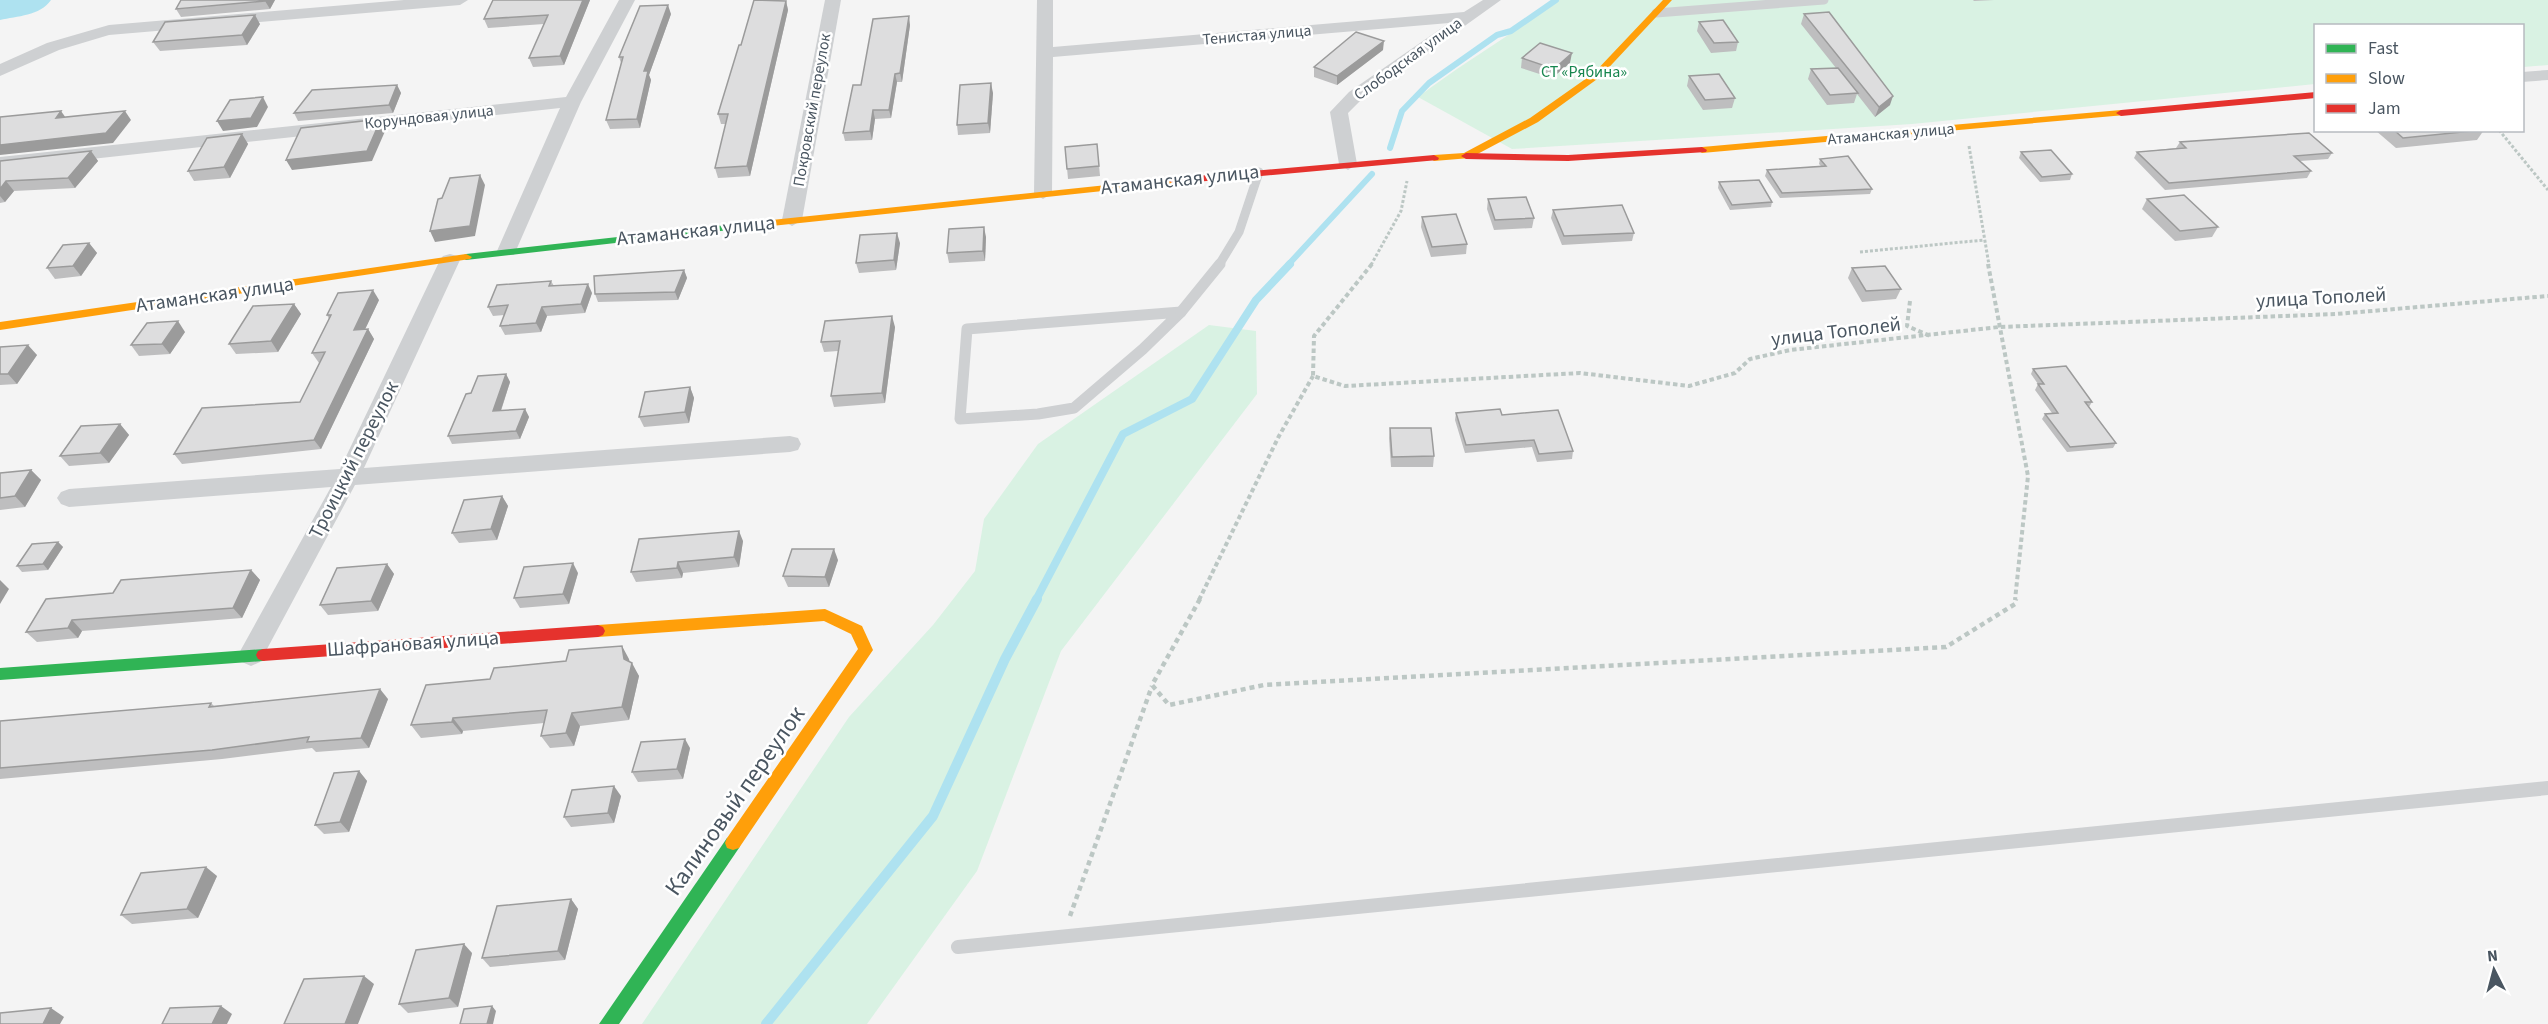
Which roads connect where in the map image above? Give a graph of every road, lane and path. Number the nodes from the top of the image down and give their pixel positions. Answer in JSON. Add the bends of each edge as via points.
{"nodes":[{"id":1,"x":460,"y":0,"type":"edge"},
{"id":2,"x":627,"y":0,"type":"edge"},
{"id":3,"x":833,"y":0,"type":"edge"},
{"id":4,"x":1046,"y":0,"type":"edge"},
{"id":5,"x":1493,"y":0,"type":"edge"},
{"id":6,"x":1668,"y":0,"type":"edge"},
{"id":7,"x":1824,"y":0,"type":"edge"},
{"id":8,"x":1656,"y":13,"type":"junction"},
{"id":9,"x":1468,"y":17,"type":"junction"},
{"id":10,"x":1046,"y":53,"type":"junction"},
{"id":11,"x":0,"y":71,"type":"edge"},
{"id":12,"x":2548,"y":75,"type":"edge"},
{"id":13,"x":2524,"y":77,"type":"edge"},
{"id":14,"x":2314,"y":95,"type":"edge"},
{"id":15,"x":572,"y":102,"type":"junction"},
{"id":16,"x":1950,"y":128,"type":"junction"},
{"id":17,"x":2501,"y":132,"type":"edge"},
{"id":18,"x":1466,"y":156,"type":"junction"},
{"id":19,"x":1396,"y":160,"type":"junction"},
{"id":20,"x":0,"y":163,"type":"edge"},
{"id":21,"x":1348,"y":164,"type":"junction"},
{"id":22,"x":1259,"y":172,"type":"junction"},
{"id":23,"x":2548,"y":190,"type":"edge"},
{"id":24,"x":1043,"y":194,"type":"junction"},
{"id":25,"x":792,"y":220,"type":"junction"},
{"id":26,"x":1984,"y":240,"type":"junction"},
{"id":27,"x":507,"y":251,"type":"junction"},
{"id":28,"x":1860,"y":252,"type":"dead end"},
{"id":29,"x":450,"y":261,"type":"junction"},
{"id":30,"x":2548,"y":296,"type":"edge"},
{"id":31,"x":1910,"y":301,"type":"dead end"},
{"id":32,"x":1181,"y":312,"type":"junction"},
{"id":33,"x":0,"y":327,"type":"edge"},
{"id":34,"x":1999,"y":327,"type":"junction"},
{"id":35,"x":1931,"y":336,"type":"junction"},
{"id":36,"x":1313,"y":376,"type":"junction"},
{"id":37,"x":790,"y":444,"type":"dead end"},
{"id":38,"x":348,"y":477,"type":"junction"},
{"id":39,"x":69,"y":498,"type":"dead end"},
{"id":40,"x":825,"y":615,"type":"joint"},
{"id":41,"x":251,"y":655,"type":"junction"},
{"id":42,"x":0,"y":674,"type":"edge"},
{"id":43,"x":1152,"y":685,"type":"junction"},
{"id":44,"x":2548,"y":788,"type":"edge"},
{"id":45,"x":1064,"y":936,"type":"junction"},
{"id":46,"x":958,"y":947,"type":"dead end"},
{"id":47,"x":608,"y":1024,"type":"edge"}],
"edges":[{"from":1,"to":11,"type":"street","via":[[109,30],[36,52]]},
{"from":2,"to":15,"type":"street"},
{"from":3,"to":25,"type":"street","name":"Покровский переулок"},
{"from":4,"to":10,"type":"street"},
{"from":5,"to":9,"type":"street","name":"Слободская улица"},
{"from":6,"to":8,"type":"street"},
{"from":7,"to":8,"type":"lane"},
{"from":8,"to":18,"type":"street","via":[[1597,75],[1534,120]]},
{"from":9,"to":10,"type":"street","name":"Тенистая улица"},
{"from":9,"to":21,"type":"street","name":"Слободская улица","via":[[1355,96],[1339,112]]},
{"from":10,"to":24,"type":"street"},
{"from":12,"to":13,"type":"street"},
{"from":14,"to":16,"type":"street","name":"Атаманская улица"},
{"from":15,"to":20,"type":"street","name":"Корундовая улица"},
{"from":15,"to":27,"type":"street"},
{"from":16,"to":18,"type":"street","name":"Атаманская улица","via":[[1605,156],[1508,160]]},
{"from":16,"to":26,"type":"path","via":[[1967,134]]},
{"from":17,"to":23,"type":"path"},
{"from":18,"to":19,"type":"street","name":"Атаманская улица"},
{"from":19,"to":21,"type":"street","name":"Атаманская улица"},
{"from":19,"to":36,"type":"path","via":[[1408,178],[1401,211],[1369,269],[1314,336]]},
{"from":21,"to":22,"type":"street","name":"Атаманская улица"},
{"from":22,"to":24,"type":"street","name":"Атаманская улица"},
{"from":22,"to":32,"type":"lane","via":[[1255,194],[1222,265]]},
{"from":24,"to":25,"type":"street","name":"Атаманская улица"},
{"from":25,"to":27,"type":"street","name":"Атаманская улица"},
{"from":26,"to":28,"type":"path"},
{"from":26,"to":34,"type":"path"},
{"from":27,"to":29,"type":"street","name":"Атаманская улица"},
{"from":29,"to":33,"type":"street","name":"Атаманская улица"},
{"from":29,"to":38,"type":"street","name":"Троицкий переулок"},
{"from":30,"to":34,"type":"path","name":"улица Тополей","via":[[2336,314]]},
{"from":31,"to":35,"type":"path","via":[[1907,326]]},
{"from":32,"to":32,"type":"lane","via":[[1072,410],[960,419],[967,329]]},
{"from":34,"to":35,"type":"path","name":"улица Тополей"},
{"from":34,"to":43,"type":"path","via":[[2028,476],[2015,604],[1946,647],[1264,686],[1169,705]]},
{"from":35,"to":36,"type":"path","name":"улица Тополей","via":[[1750,359],[1735,373],[1689,386],[1580,373],[1345,386]]},
{"from":36,"to":43,"type":"path","via":[[1279,436],[1207,586]]},
{"from":37,"to":38,"type":"street"},
{"from":38,"to":39,"type":"street"},
{"from":38,"to":41,"type":"street","name":"Троицкий переулок"},
{"from":40,"to":41,"type":"street","name":"Шафрановая улица"},
{"from":40,"to":47,"type":"street","name":"Калиновый переулок","via":[[857,630],[866,650]]},
{"from":41,"to":42,"type":"street","name":"Шафрановая улица"},
{"from":43,"to":45,"type":"path"},
{"from":44,"to":45,"type":"lane"},
{"from":45,"to":46,"type":"lane"}]}
